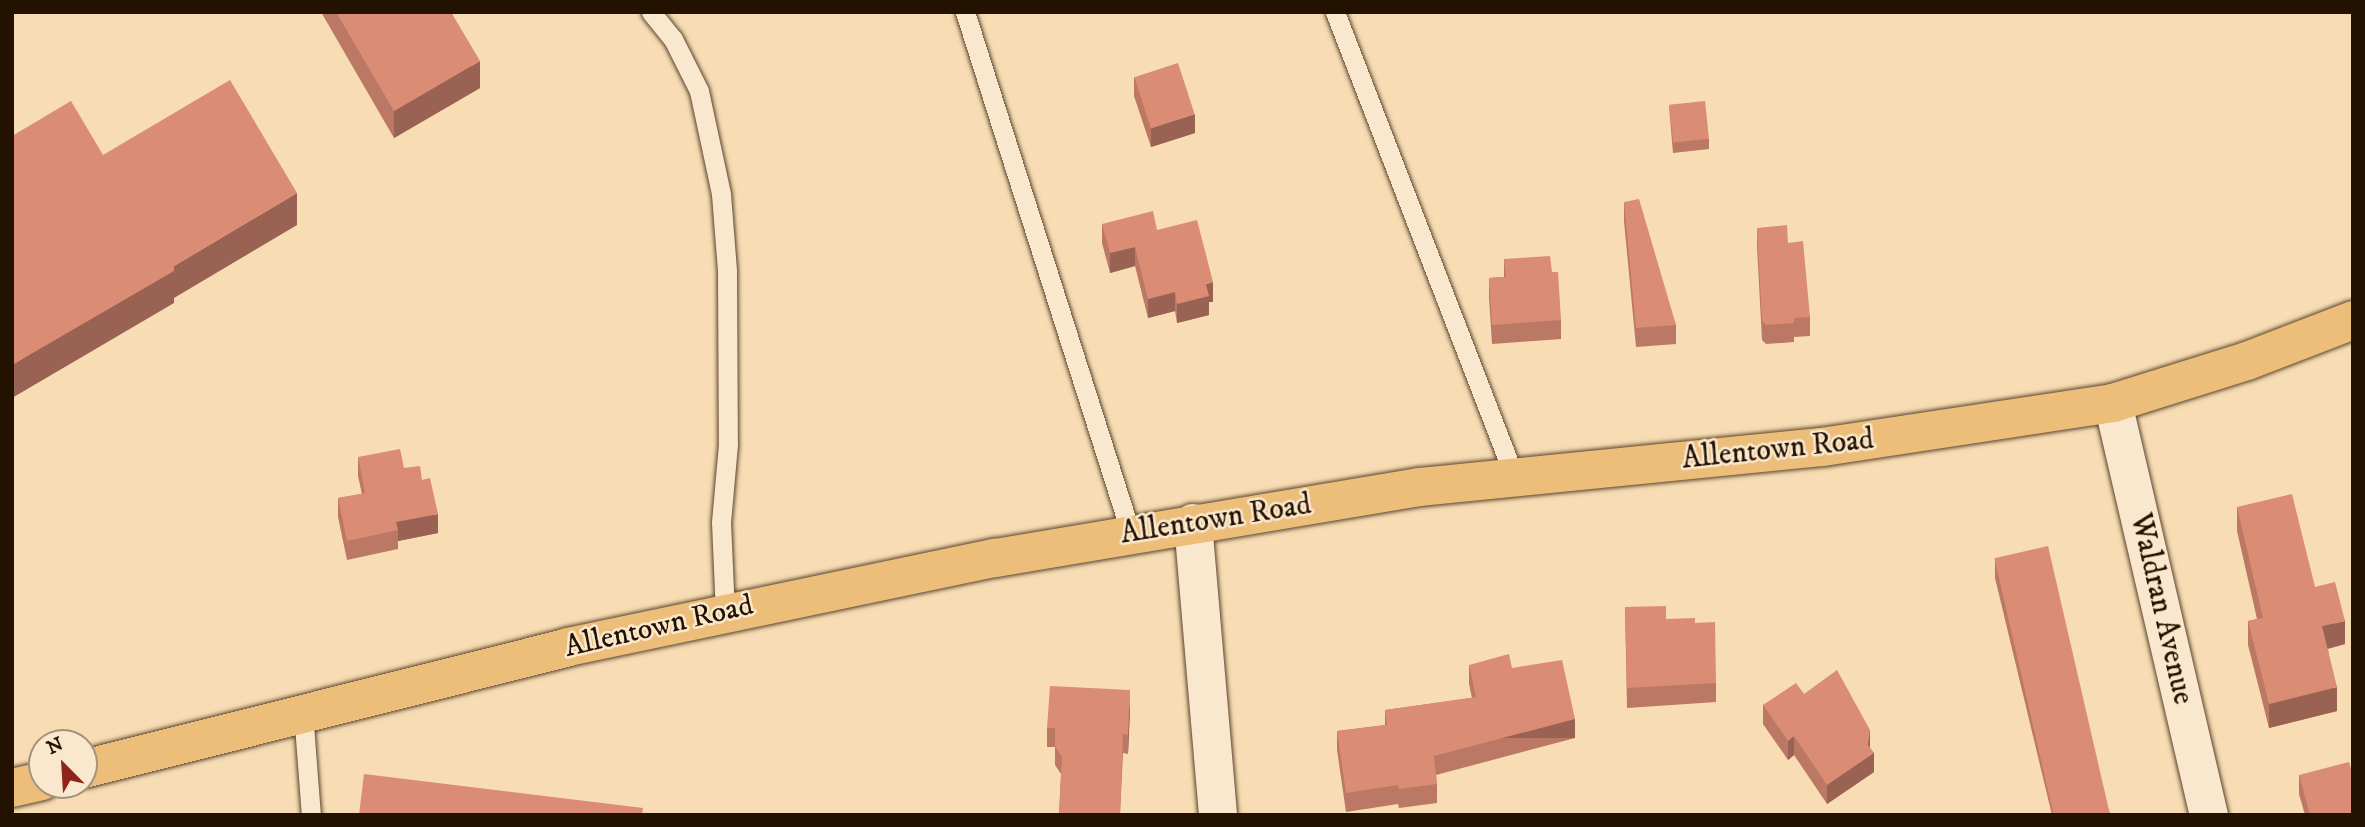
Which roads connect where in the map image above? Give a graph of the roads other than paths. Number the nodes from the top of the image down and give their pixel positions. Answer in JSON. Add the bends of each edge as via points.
{"nodes":[{"id":1,"x":651,"y":12,"type":"edge"},
{"id":2,"x":965,"y":12,"type":"edge"},
{"id":3,"x":1335,"y":12,"type":"edge"},
{"id":4,"x":2353,"y":320,"type":"edge"},
{"id":5,"x":2113,"y":402,"type":"junction"},
{"id":6,"x":1514,"y":476,"type":"junction"},
{"id":7,"x":1193,"y":523,"type":"junction"},
{"id":8,"x":1130,"y":534,"type":"junction"},
{"id":9,"x":725,"y":612,"type":"junction"},
{"id":10,"x":303,"y":712,"type":"junction"},
{"id":11,"x":98,"y":765,"type":"edge"},
{"id":12,"x":311,"y":815,"type":"edge"},
{"id":13,"x":1218,"y":815,"type":"edge"},
{"id":14,"x":2209,"y":815,"type":"edge"}],
"edges":[{"from":1,"to":9,"type":"lane","via":[[673,39],[699,91],[720,194],[727,271],[728,444],[721,522]]},
{"from":2,"to":8,"type":"lane"},
{"from":3,"to":6,"type":"lane"},
{"from":4,"to":5,"type":"main road","name":"Allentown Road","via":[[2247,361]]},
{"from":5,"to":6,"type":"main road","name":"Allentown Road","via":[[1822,447]]},
{"from":5,"to":14,"type":"street","name":"Waldran Avenue"},
{"from":6,"to":7,"type":"main road","name":"Allentown Road"},
{"from":7,"to":8,"type":"main road","name":"Allentown Road"},
{"from":7,"to":13,"type":"street"},
{"from":8,"to":9,"type":"main road","name":"Allentown Road"},
{"from":9,"to":10,"type":"main road","name":"Allentown Road"},
{"from":10,"to":11,"type":"main road","name":"Allentown Road"},
{"from":10,"to":12,"type":"lane"}]}
